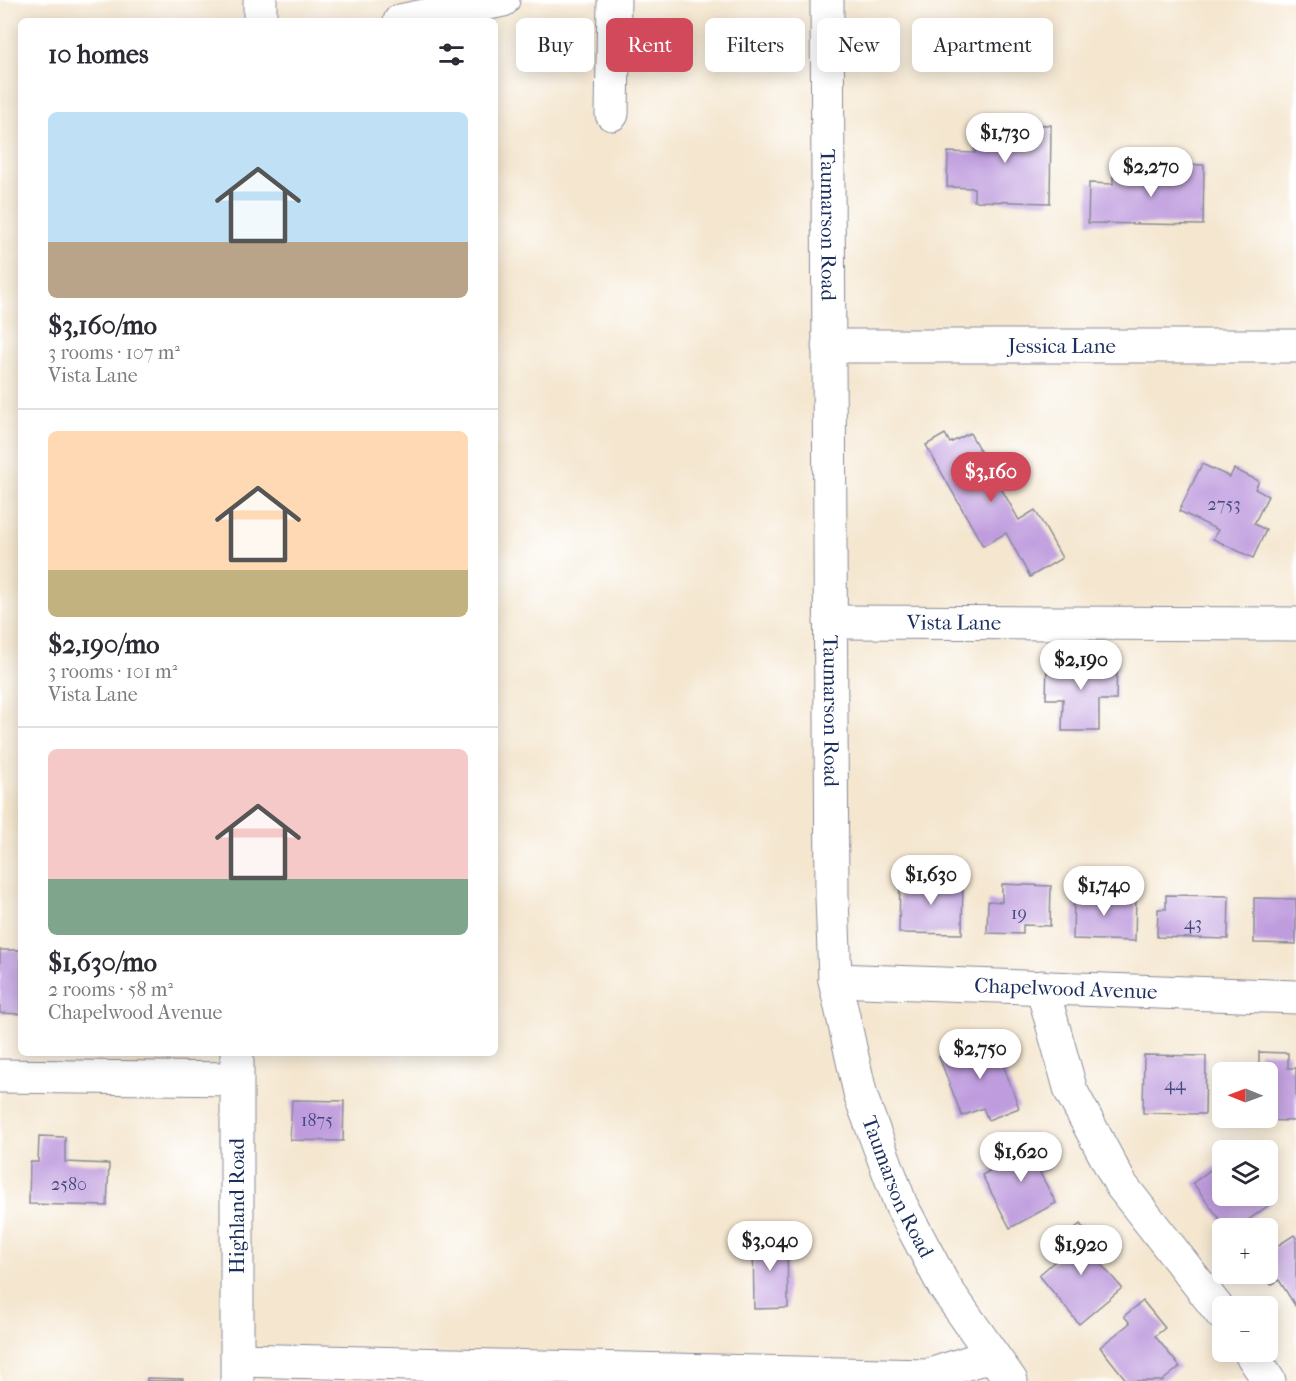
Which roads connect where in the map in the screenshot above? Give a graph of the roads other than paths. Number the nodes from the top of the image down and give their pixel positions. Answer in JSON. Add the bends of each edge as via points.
{"nodes":[{"id":1,"x":260,"y":0,"type":"edge"},
{"id":2,"x":503,"y":0,"type":"edge"},
{"id":3,"x":614,"y":0,"type":"edge"},
{"id":4,"x":827,"y":0,"type":"edge"},
{"id":5,"x":260,"y":18,"type":"edge"},
{"id":6,"x":415,"y":18,"type":"edge"},
{"id":7,"x":612,"y":114,"type":"dead end"},
{"id":8,"x":828,"y":346,"type":"junction"},
{"id":9,"x":1296,"y":346,"type":"edge"},
{"id":10,"x":830,"y":622,"type":"junction"},
{"id":11,"x":1296,"y":624,"type":"edge"},
{"id":12,"x":835,"y":980,"type":"junction"},
{"id":13,"x":1042,"y":987,"type":"junction"},
{"id":14,"x":1296,"y":997,"type":"edge"},
{"id":15,"x":237,"y":1066,"type":"edge"},
{"id":16,"x":0,"y":1076,"type":"edge"},
{"id":17,"x":1212,"y":1301,"type":"edge"},
{"id":18,"x":992,"y":1355,"type":"junction"},
{"id":19,"x":1257,"y":1362,"type":"edge"},
{"id":20,"x":237,"y":1371,"type":"edge"},
{"id":21,"x":531,"y":1374,"type":"edge"},
{"id":22,"x":1011,"y":1381,"type":"edge"},
{"id":23,"x":1269,"y":1381,"type":"edge"}],
"edges":[{"from":1,"to":5,"type":"street"},
{"from":2,"to":6,"type":"street"},
{"from":3,"to":7,"type":"street"},
{"from":4,"to":8,"type":"street","name":"Taumarson Road"},
{"from":8,"to":9,"type":"street","name":"Jessica Lane"},
{"from":8,"to":10,"type":"street","name":"Taumarson Road"},
{"from":10,"to":11,"type":"street","name":"Vista Lane"},
{"from":10,"to":12,"type":"street","name":"Taumarson Road"},
{"from":12,"to":13,"type":"street","name":"Chapelwood Avenue"},
{"from":12,"to":18,"type":"street","name":"Taumarson Road","via":[[861,1097],[901,1206],[944,1286]]},
{"from":13,"to":14,"type":"street","name":"Chapelwood Avenue"},
{"from":13,"to":17,"type":"street","via":[[1071,1090],[1120,1185]]},
{"from":15,"to":16,"type":"street"},
{"from":15,"to":20,"type":"street","name":"Highland Road"},
{"from":18,"to":21,"type":"street","via":[[927,1376]]},
{"from":18,"to":22,"type":"street","name":"Taumarson Road"},
{"from":19,"to":23,"type":"street"},
{"from":20,"to":21,"type":"street"}]}
